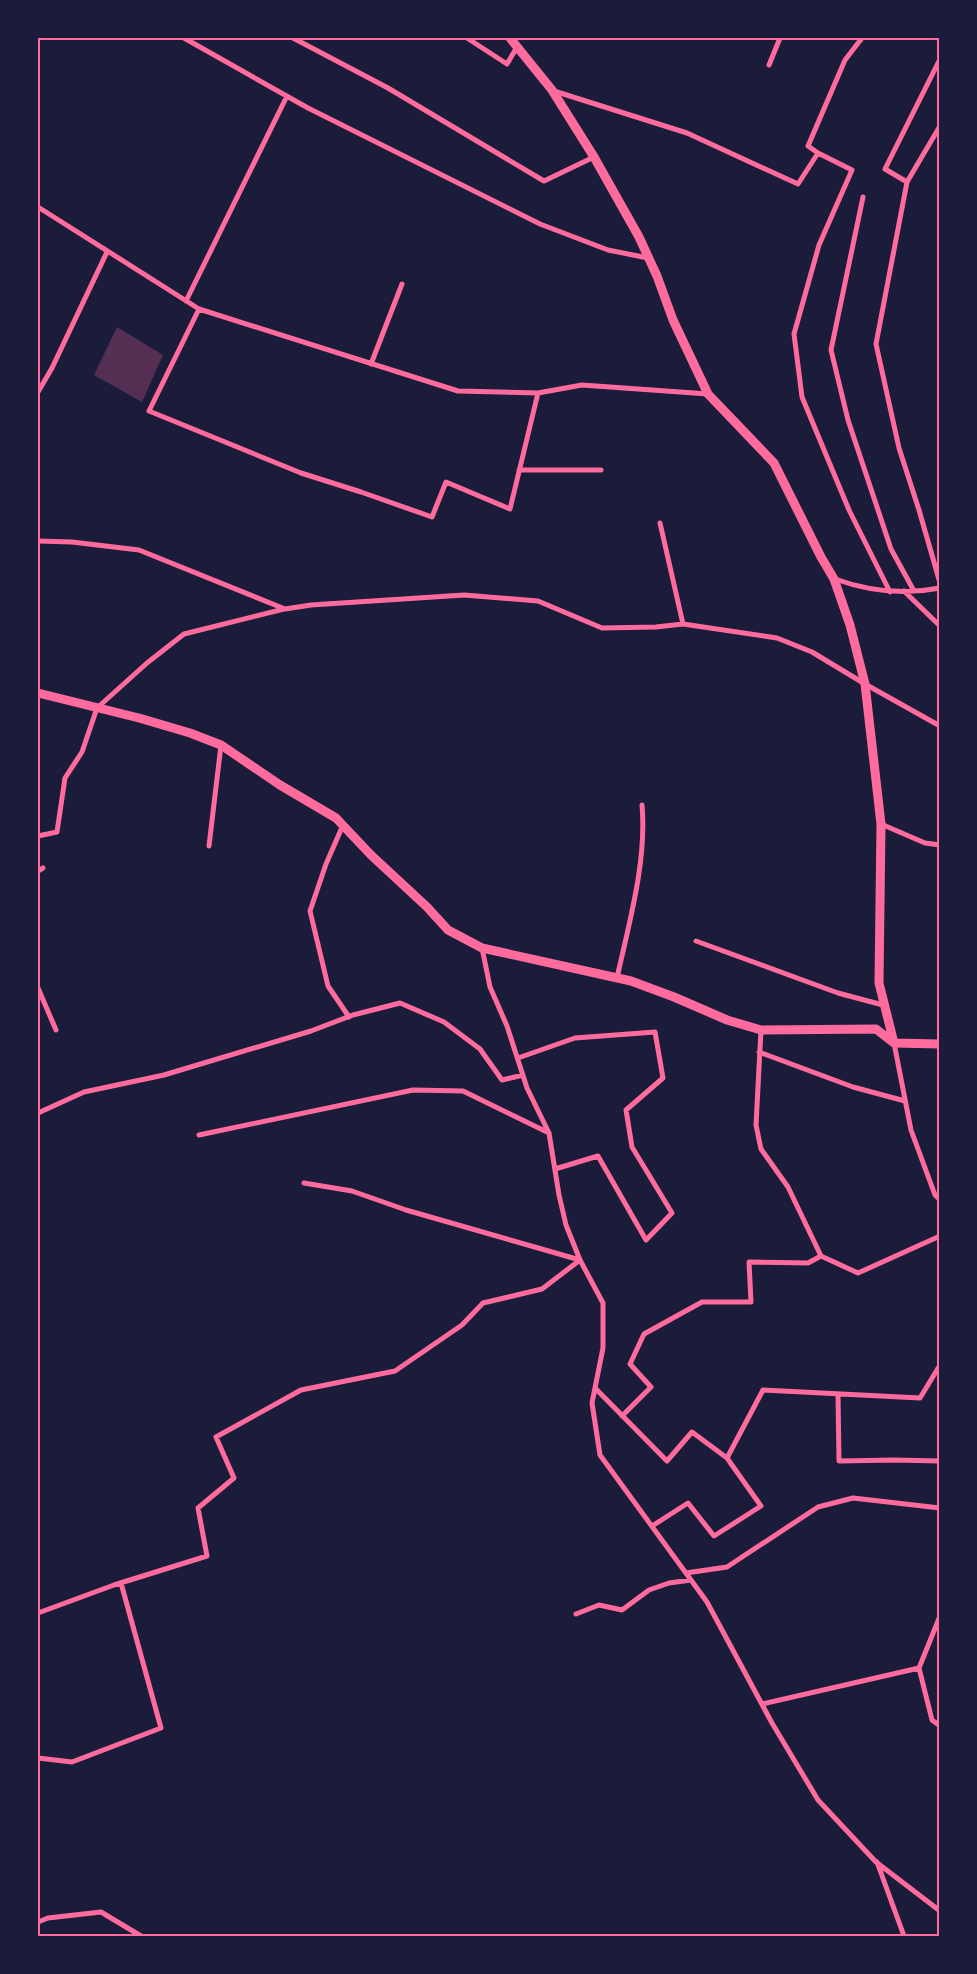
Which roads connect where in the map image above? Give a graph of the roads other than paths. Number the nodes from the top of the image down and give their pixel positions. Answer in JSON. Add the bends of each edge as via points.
{"nodes":[{"id":1,"x":184,"y":38,"type":"edge"},
{"id":2,"x":293,"y":38,"type":"edge"},
{"id":3,"x":467,"y":38,"type":"edge"},
{"id":4,"x":510,"y":38,"type":"edge"},
{"id":5,"x":780,"y":38,"type":"edge"},
{"id":6,"x":862,"y":38,"type":"edge"},
{"id":7,"x":517,"y":47,"type":"junction"},
{"id":8,"x":940,"y":59,"type":"edge"},
{"id":9,"x":769,"y":65,"type":"dead end"},
{"id":10,"x":552,"y":90,"type":"junction"},
{"id":11,"x":287,"y":96,"type":"junction"},
{"id":12,"x":940,"y":126,"type":"edge"},
{"id":13,"x":818,"y":153,"type":"junction"},
{"id":14,"x":594,"y":157,"type":"junction"},
{"id":15,"x":907,"y":182,"type":"junction"},
{"id":16,"x":863,"y":197,"type":"dead end"},
{"id":17,"x":38,"y":207,"type":"edge"},
{"id":18,"x":106,"y":252,"type":"junction"},
{"id":19,"x":648,"y":258,"type":"junction"},
{"id":20,"x":402,"y":284,"type":"dead end"},
{"id":21,"x":186,"y":301,"type":"junction"},
{"id":22,"x":199,"y":309,"type":"junction"},
{"id":23,"x":371,"y":364,"type":"junction"},
{"id":24,"x":38,"y":392,"type":"edge"},
{"id":25,"x":538,"y":393,"type":"junction"},
{"id":26,"x":708,"y":394,"type":"junction"},
{"id":27,"x":519,"y":470,"type":"junction"},
{"id":28,"x":600,"y":470,"type":"dead end"},
{"id":29,"x":660,"y":523,"type":"dead end"},
{"id":30,"x":38,"y":541,"type":"edge"},
{"id":31,"x":834,"y":579,"type":"junction"},
{"id":32,"x":940,"y":582,"type":"edge"},
{"id":33,"x":940,"y":588,"type":"edge"},
{"id":34,"x":904,"y":591,"type":"junction"},
{"id":35,"x":914,"y":591,"type":"junction"},
{"id":36,"x":890,"y":592,"type":"junction"},
{"id":37,"x":285,"y":609,"type":"junction"},
{"id":38,"x":682,"y":624,"type":"junction"},
{"id":39,"x":940,"y":626,"type":"edge"},
{"id":40,"x":865,"y":684,"type":"junction"},
{"id":41,"x":38,"y":693,"type":"edge"},
{"id":42,"x":97,"y":708,"type":"junction"},
{"id":43,"x":940,"y":726,"type":"edge"},
{"id":44,"x":221,"y":745,"type":"junction"},
{"id":45,"x":642,"y":805,"type":"dead end"},
{"id":46,"x":881,"y":824,"type":"junction"},
{"id":47,"x":343,"y":825,"type":"junction"},
{"id":48,"x":38,"y":836,"type":"edge"},
{"id":49,"x":940,"y":845,"type":"edge"},
{"id":50,"x":209,"y":846,"type":"dead end"},
{"id":51,"x":696,"y":941,"type":"dead end"},
{"id":52,"x":482,"y":948,"type":"junction"},
{"id":53,"x":617,"y":978,"type":"junction"},
{"id":54,"x":38,"y":988,"type":"edge"},
{"id":55,"x":883,"y":1005,"type":"junction"},
{"id":56,"x":349,"y":1017,"type":"junction"},
{"id":57,"x":56,"y":1030,"type":"dead end"},
{"id":58,"x":761,"y":1030,"type":"junction"},
{"id":59,"x":894,"y":1043,"type":"junction"},
{"id":60,"x":940,"y":1044,"type":"edge"},
{"id":61,"x":759,"y":1052,"type":"junction"},
{"id":62,"x":518,"y":1058,"type":"junction"},
{"id":63,"x":523,"y":1075,"type":"junction"},
{"id":64,"x":906,"y":1101,"type":"junction"},
{"id":65,"x":38,"y":1113,"type":"edge"},
{"id":66,"x":549,"y":1133,"type":"junction"},
{"id":67,"x":199,"y":1134,"type":"dead end"},
{"id":68,"x":555,"y":1168,"type":"junction"},
{"id":69,"x":304,"y":1183,"type":"dead end"},
{"id":70,"x":940,"y":1200,"type":"edge"},
{"id":71,"x":940,"y":1236,"type":"edge"},
{"id":72,"x":821,"y":1256,"type":"junction"},
{"id":73,"x":580,"y":1260,"type":"junction"},
{"id":74,"x":940,"y":1365,"type":"edge"},
{"id":75,"x":595,"y":1388,"type":"junction"},
{"id":76,"x":838,"y":1394,"type":"junction"},
{"id":77,"x":622,"y":1416,"type":"junction"},
{"id":78,"x":727,"y":1458,"type":"junction"},
{"id":79,"x":940,"y":1461,"type":"edge"},
{"id":80,"x":940,"y":1508,"type":"edge"},
{"id":81,"x":652,"y":1526,"type":"junction"},
{"id":82,"x":686,"y":1573,"type":"junction"},
{"id":83,"x":691,"y":1580,"type":"junction"},
{"id":84,"x":121,"y":1583,"type":"junction"},
{"id":85,"x":38,"y":1613,"type":"edge"},
{"id":86,"x":576,"y":1614,"type":"dead end"},
{"id":87,"x":940,"y":1616,"type":"edge"},
{"id":88,"x":919,"y":1668,"type":"junction"},
{"id":89,"x":762,"y":1704,"type":"junction"},
{"id":90,"x":940,"y":1726,"type":"edge"},
{"id":91,"x":38,"y":1758,"type":"edge"},
{"id":92,"x":876,"y":1862,"type":"junction"},
{"id":93,"x":940,"y":1911,"type":"edge"},
{"id":94,"x":38,"y":1922,"type":"edge"},
{"id":95,"x":141,"y":1936,"type":"edge"},
{"id":96,"x":904,"y":1936,"type":"edge"}],
"edges":[{"from":1,"to":11,"type":"street"},
{"from":2,"to":14,"type":"street","via":[[388,88],[544,181]]},
{"from":3,"to":7,"type":"street","via":[[507,64]]},
{"from":4,"to":7,"type":"street"},
{"from":5,"to":9,"type":"street"},
{"from":6,"to":13,"type":"street","via":[[845,60],[808,146]]},
{"from":7,"to":10,"type":"street"},
{"from":8,"to":15,"type":"street","via":[[885,169]]},
{"from":10,"to":13,"type":"street","via":[[687,133],[798,184]]},
{"from":10,"to":14,"type":"street"},
{"from":11,"to":19,"type":"street","via":[[540,224],[608,250]]},
{"from":11,"to":21,"type":"street"},
{"from":12,"to":15,"type":"street"},
{"from":13,"to":36,"type":"street","via":[[852,170],[819,246],[794,334],[802,398],[849,510]]},
{"from":14,"to":19,"type":"street"},
{"from":15,"to":32,"type":"street","via":[[876,344],[899,448]]},
{"from":16,"to":35,"type":"street","via":[[830,350],[848,420],[891,549]]},
{"from":17,"to":18,"type":"street"},
{"from":18,"to":21,"type":"street"},
{"from":18,"to":24,"type":"street"},
{"from":19,"to":26,"type":"street"},
{"from":20,"to":23,"type":"street"},
{"from":21,"to":22,"type":"street"},
{"from":22,"to":23,"type":"street"},
{"from":22,"to":27,"type":"street","via":[[149,411],[301,473],[432,517],[446,482],[510,509]]},
{"from":23,"to":25,"type":"street","via":[[458,391]]},
{"from":25,"to":26,"type":"street","via":[[582,386]]},
{"from":25,"to":27,"type":"street"},
{"from":26,"to":31,"type":"street","via":[[774,463]]},
{"from":27,"to":28,"type":"street"},
{"from":29,"to":38,"type":"street"},
{"from":30,"to":37,"type":"street","via":[[139,550]]},
{"from":31,"to":36,"type":"street","via":[[866,589]]},
{"from":31,"to":40,"type":"street"},
{"from":33,"to":35,"type":"street"},
{"from":34,"to":35,"type":"street"},
{"from":34,"to":36,"type":"street"},
{"from":34,"to":39,"type":"street"},
{"from":37,"to":38,"type":"street","via":[[464,595],[538,601],[602,628]]},
{"from":37,"to":42,"type":"street","via":[[184,634]]},
{"from":38,"to":40,"type":"street","via":[[777,638],[812,652]]},
{"from":40,"to":43,"type":"street"},
{"from":40,"to":46,"type":"street"},
{"from":41,"to":42,"type":"street"},
{"from":42,"to":44,"type":"street","via":[[190,733]]},
{"from":42,"to":48,"type":"street","via":[[82,752],[65,778],[57,832]]},
{"from":44,"to":47,"type":"street"},
{"from":44,"to":50,"type":"street"},
{"from":45,"to":53,"type":"street","via":[[644,821],[638,881]]},
{"from":46,"to":49,"type":"street","via":[[926,843]]},
{"from":46,"to":55,"type":"street","via":[[880,983]]},
{"from":47,"to":52,"type":"street","via":[[448,930]]},
{"from":47,"to":56,"type":"street","via":[[310,911],[328,986]]},
{"from":51,"to":55,"type":"street","via":[[838,993]]},
{"from":52,"to":53,"type":"street"},
{"from":52,"to":62,"type":"street","via":[[490,987]]},
{"from":53,"to":58,"type":"street"},
{"from":54,"to":57,"type":"street"},
{"from":55,"to":59,"type":"street"},
{"from":56,"to":63,"type":"street","via":[[400,1003],[444,1022],[480,1049],[502,1080]]},
{"from":56,"to":65,"type":"street","via":[[164,1075],[84,1092]]},
{"from":58,"to":59,"type":"street","via":[[876,1028]]},
{"from":58,"to":61,"type":"street"},
{"from":59,"to":60,"type":"street"},
{"from":59,"to":64,"type":"street"},
{"from":61,"to":64,"type":"street","via":[[852,1087]]},
{"from":61,"to":72,"type":"street","via":[[756,1125],[761,1149],[788,1187]]},
{"from":62,"to":63,"type":"street"},
{"from":62,"to":68,"type":"street","via":[[575,1038],[655,1032],[663,1078],[626,1110],[632,1146],[672,1213],[646,1240],[598,1156]]},
{"from":63,"to":66,"type":"street"},
{"from":64,"to":70,"type":"street","via":[[911,1130],[935,1195]]},
{"from":66,"to":67,"type":"street","via":[[463,1091],[413,1090]]},
{"from":66,"to":68,"type":"street"},
{"from":68,"to":73,"type":"street","via":[[566,1225]]},
{"from":69,"to":73,"type":"street","via":[[352,1192]]},
{"from":71,"to":72,"type":"street","via":[[858,1273]]},
{"from":72,"to":77,"type":"street","via":[[808,1264],[750,1262],[751,1302],[702,1302],[644,1334],[630,1364],[651,1388]]},
{"from":73,"to":75,"type":"street","via":[[603,1303],[603,1348]]},
{"from":73,"to":84,"type":"street","via":[[542,1289],[483,1303],[462,1325],[395,1371],[301,1390],[216,1437],[234,1478],[198,1508],[207,1556]]},
{"from":74,"to":76,"type":"street","via":[[920,1398]]},
{"from":75,"to":77,"type":"street"},
{"from":75,"to":81,"type":"street","via":[[592,1403],[600,1455]]},
{"from":76,"to":78,"type":"street","via":[[763,1390]]},
{"from":76,"to":79,"type":"street","via":[[839,1461]]},
{"from":77,"to":78,"type":"street","via":[[667,1461],[692,1432]]},
{"from":78,"to":81,"type":"street","via":[[761,1506],[714,1536],[688,1503]]},
{"from":80,"to":82,"type":"street","via":[[853,1498],[818,1507],[727,1567]]},
{"from":81,"to":82,"type":"street"},
{"from":82,"to":83,"type":"street"},
{"from":83,"to":86,"type":"street","via":[[649,1590],[622,1610],[599,1605]]},
{"from":83,"to":89,"type":"street","via":[[707,1602]]},
{"from":84,"to":85,"type":"street"},
{"from":84,"to":91,"type":"street","via":[[161,1728],[72,1762]]},
{"from":87,"to":88,"type":"street"},
{"from":88,"to":89,"type":"street"},
{"from":88,"to":90,"type":"street","via":[[932,1720]]},
{"from":89,"to":92,"type":"street","via":[[818,1800]]},
{"from":92,"to":93,"type":"street"},
{"from":92,"to":96,"type":"street"},
{"from":94,"to":95,"type":"street","via":[[101,1912]]}]}
